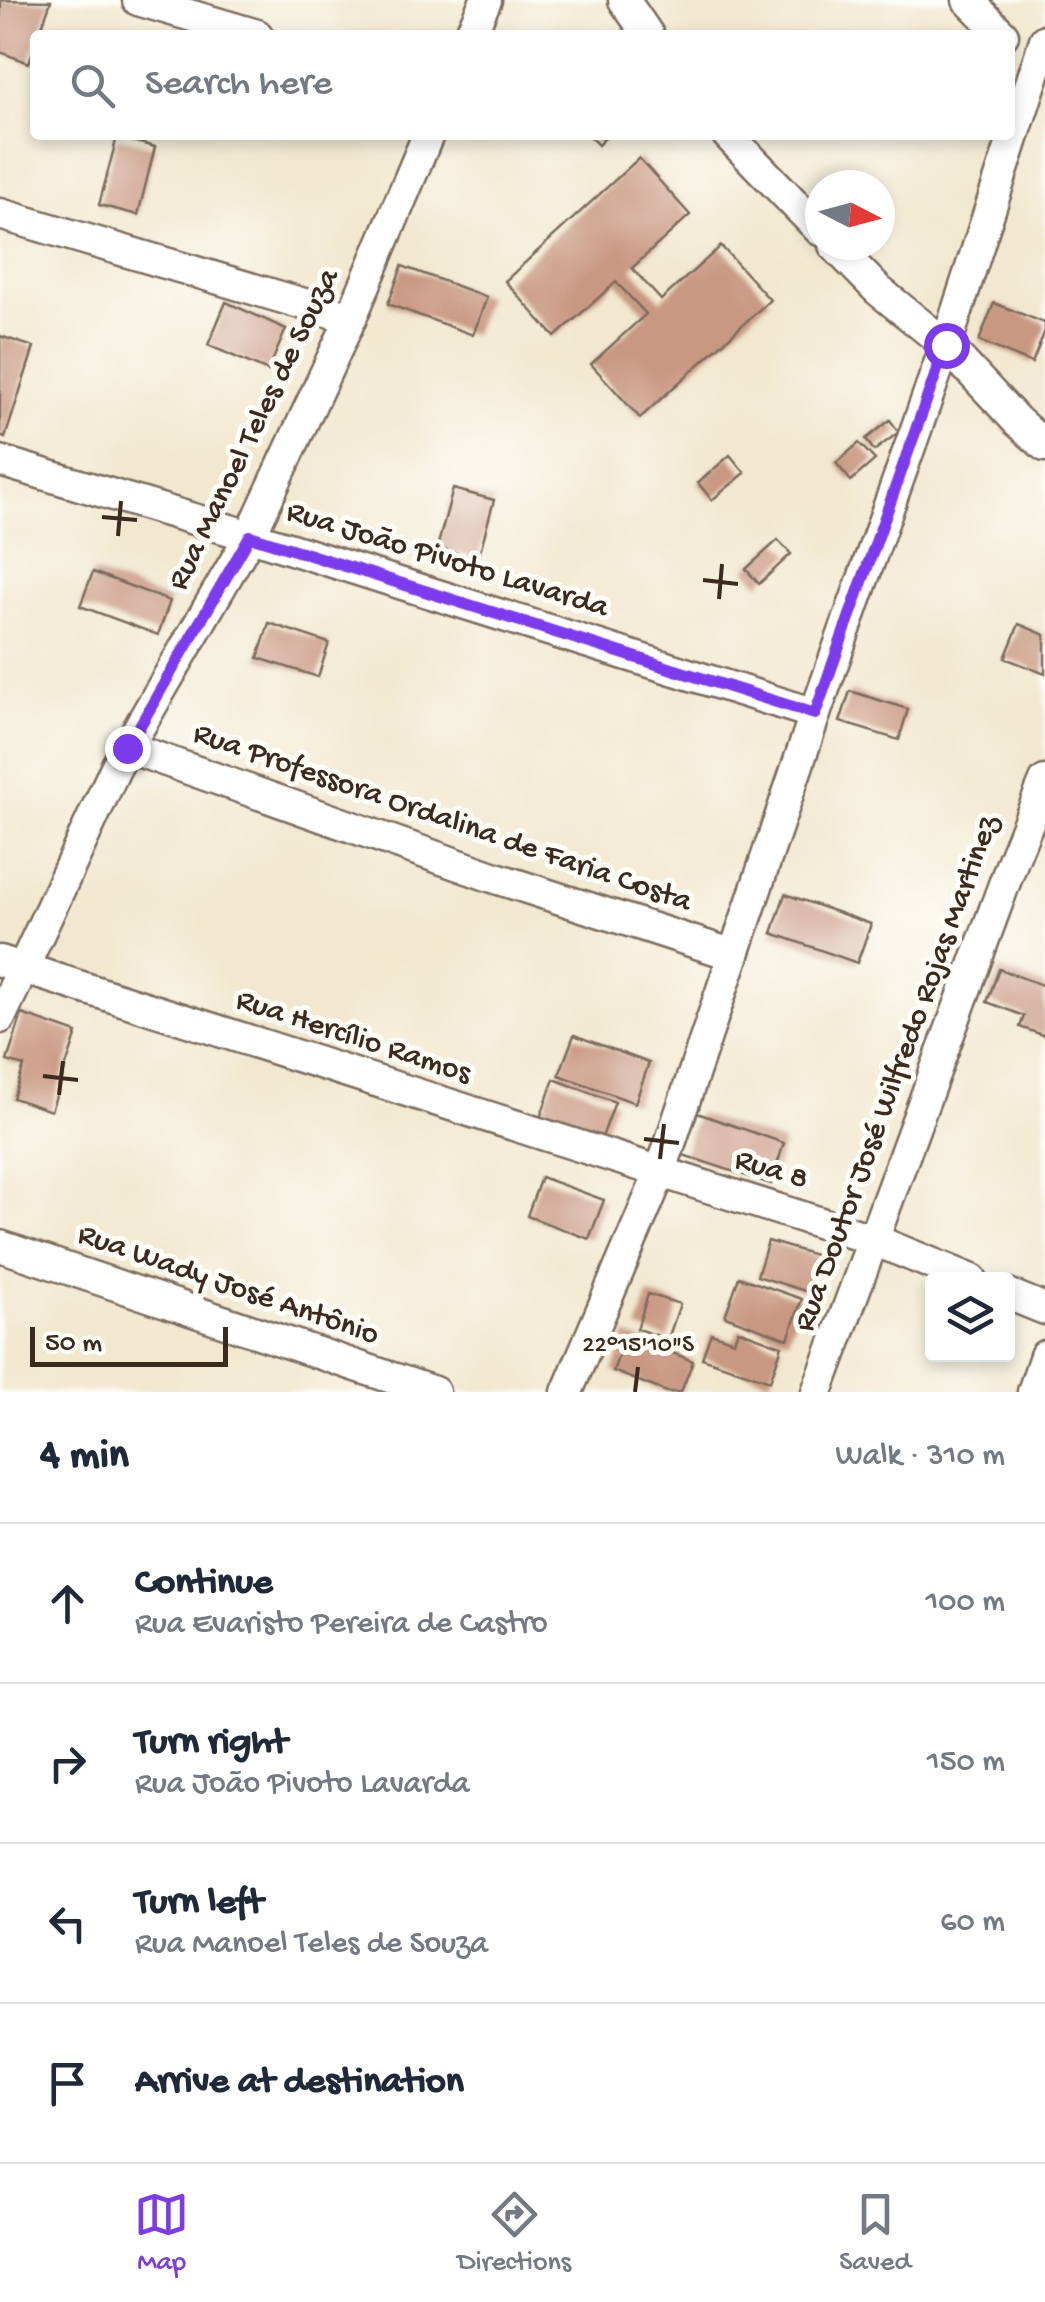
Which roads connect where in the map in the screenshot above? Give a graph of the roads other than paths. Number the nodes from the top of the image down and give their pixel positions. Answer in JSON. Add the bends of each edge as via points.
{"nodes":[{"id":1,"x":138,"y":0,"type":"edge"},
{"id":2,"x":486,"y":0,"type":"edge"},
{"id":3,"x":624,"y":0,"type":"edge"},
{"id":4,"x":968,"y":0,"type":"edge"},
{"id":5,"x":189,"y":7,"type":"edge"},
{"id":6,"x":244,"y":30,"type":"edge"},
{"id":7,"x":472,"y":30,"type":"edge"},
{"id":8,"x":645,"y":30,"type":"edge"},
{"id":9,"x":999,"y":30,"type":"edge"},
{"id":10,"x":1015,"y":44,"type":"edge"},
{"id":11,"x":1042,"y":60,"type":"edge"},
{"id":12,"x":426,"y":140,"type":"edge"},
{"id":13,"x":733,"y":140,"type":"edge"},
{"id":14,"x":0,"y":214,"type":"edge"},
{"id":15,"x":805,"y":215,"type":"edge"},
{"id":16,"x":849,"y":260,"type":"edge"},
{"id":17,"x":351,"y":318,"type":"junction"},
{"id":18,"x":946,"y":345,"type":"junction"},
{"id":19,"x":1045,"y":446,"type":"edge"},
{"id":20,"x":2,"y":467,"type":"edge"},
{"id":21,"x":250,"y":536,"type":"junction"},
{"id":22,"x":815,"y":714,"type":"junction"},
{"id":23,"x":127,"y":748,"type":"junction"},
{"id":24,"x":1045,"y":781,"type":"edge"},
{"id":25,"x":734,"y":955,"type":"junction"},
{"id":26,"x":12,"y":966,"type":"edge"},
{"id":27,"x":0,"y":1018,"type":"edge"},
{"id":28,"x":660,"y":1173,"type":"junction"},
{"id":29,"x":874,"y":1240,"type":"junction"},
{"id":30,"x":0,"y":1246,"type":"edge"},
{"id":31,"x":952,"y":1272,"type":"edge"},
{"id":32,"x":1015,"y":1297,"type":"edge"},
{"id":33,"x":1045,"y":1309,"type":"edge"},
{"id":34,"x":1045,"y":1356,"type":"edge"},
{"id":35,"x":434,"y":1392,"type":"edge"},
{"id":36,"x":567,"y":1392,"type":"edge"},
{"id":37,"x":817,"y":1392,"type":"edge"},
{"id":38,"x":1033,"y":1392,"type":"edge"}],
"edges":[{"from":1,"to":5,"type":"street"},
{"from":2,"to":7,"type":"street"},
{"from":3,"to":8,"type":"street"},
{"from":4,"to":9,"type":"street"},
{"from":5,"to":6,"type":"street"},
{"from":10,"to":11,"type":"street"},
{"from":11,"to":18,"type":"street"},
{"from":12,"to":17,"type":"street","name":"Rua Manoel Teles de Souza"},
{"from":13,"to":15,"type":"street"},
{"from":14,"to":17,"type":"street"},
{"from":16,"to":18,"type":"street"},
{"from":17,"to":21,"type":"street","name":"Rua Manoel Teles de Souza"},
{"from":18,"to":19,"type":"street"},
{"from":18,"to":22,"type":"street"},
{"from":20,"to":21,"type":"street","name":"Rua João Pivoto Lavarda"},
{"from":21,"to":22,"type":"street","name":"Rua João Pivoto Lavarda"},
{"from":21,"to":23,"type":"street","name":"Rua Manoel Teles de Souza"},
{"from":22,"to":25,"type":"street"},
{"from":23,"to":25,"type":"street","name":"Rua Professora Ordalina de Faria Costa"},
{"from":23,"to":26,"type":"street","name":"Rua Manoel Teles de Souza"},
{"from":24,"to":29,"type":"street","name":"Rua Doutor José Wilfredo Rojas Martinez"},
{"from":25,"to":28,"type":"street"},
{"from":26,"to":27,"type":"street","name":"Rua Manoel Teles de Souza"},
{"from":26,"to":28,"type":"street","name":"Rua Hercílio Ramos"},
{"from":28,"to":29,"type":"street","name":"Rua 8"},
{"from":28,"to":36,"type":"street"},
{"from":29,"to":31,"type":"street","name":"Rua 8"},
{"from":29,"to":37,"type":"street","name":"Rua Doutor José Wilfredo Rojas Martinez"},
{"from":30,"to":35,"type":"street","name":"Rua Wady José Antônio"},
{"from":32,"to":33,"type":"street"},
{"from":34,"to":38,"type":"street"}]}
